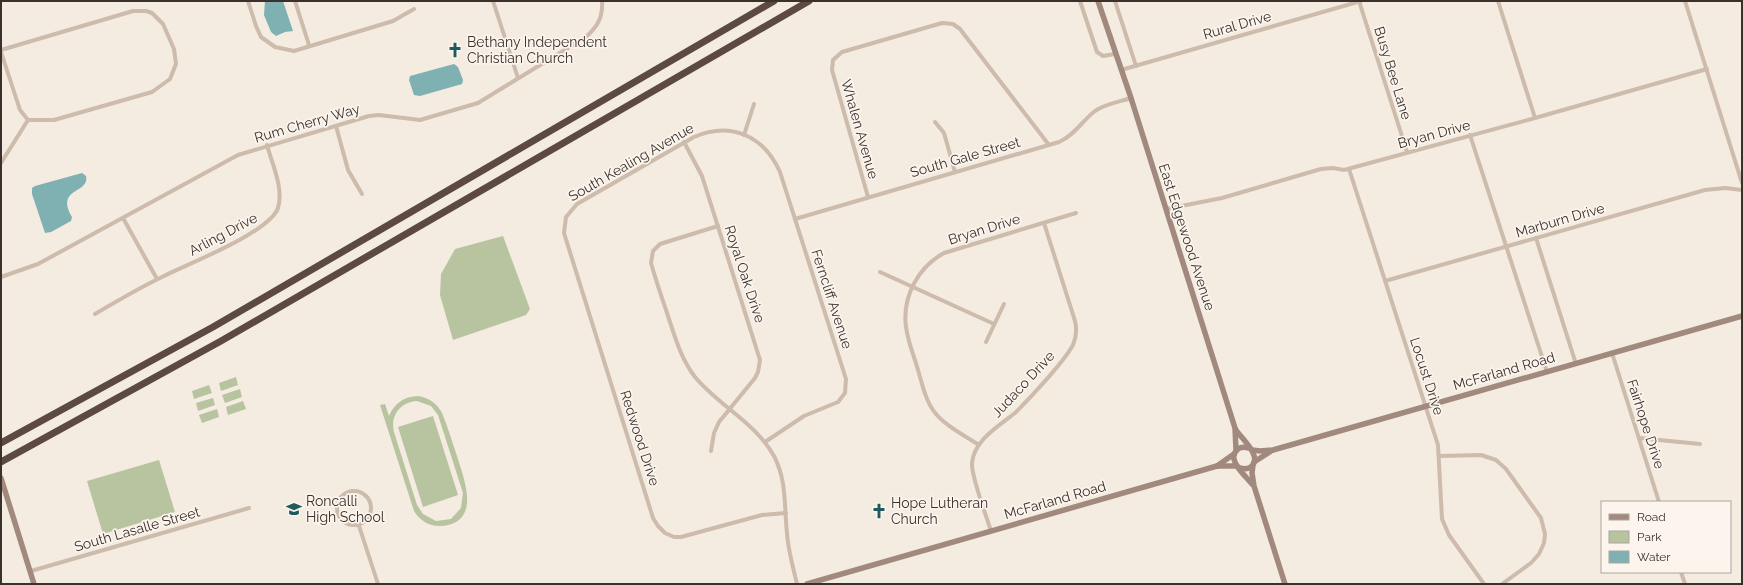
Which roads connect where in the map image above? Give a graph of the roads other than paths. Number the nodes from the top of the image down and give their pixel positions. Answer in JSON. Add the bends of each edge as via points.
{"nodes":[{"id":1,"x":248,"y":1,"type":"edge"},
{"id":2,"x":295,"y":1,"type":"edge"},
{"id":3,"x":493,"y":1,"type":"edge"},
{"id":4,"x":602,"y":1,"type":"edge"},
{"id":5,"x":774,"y":1,"type":"edge"},
{"id":6,"x":809,"y":1,"type":"edge"},
{"id":7,"x":1080,"y":1,"type":"edge"},
{"id":8,"x":1098,"y":1,"type":"edge"},
{"id":9,"x":1115,"y":1,"type":"edge"},
{"id":10,"x":1360,"y":1,"type":"edge"},
{"id":11,"x":1498,"y":1,"type":"edge"},
{"id":12,"x":1685,"y":1,"type":"edge"},
{"id":13,"x":414,"y":9,"type":"dead end"},
{"id":14,"x":309,"y":45,"type":"junction"},
{"id":15,"x":1,"y":51,"type":"edge"},
{"id":16,"x":1115,"y":54,"type":"junction"},
{"id":17,"x":1136,"y":66,"type":"junction"},
{"id":18,"x":1707,"y":69,"type":"junction"},
{"id":19,"x":1121,"y":70,"type":"junction"},
{"id":20,"x":518,"y":78,"type":"junction"},
{"id":21,"x":1131,"y":98,"type":"junction"},
{"id":22,"x":754,"y":104,"type":"dead end"},
{"id":23,"x":1535,"y":118,"type":"junction"},
{"id":24,"x":28,"y":120,"type":"junction"},
{"id":25,"x":935,"y":122,"type":"dead end"},
{"id":26,"x":336,"y":126,"type":"junction"},
{"id":27,"x":744,"y":134,"type":"junction"},
{"id":28,"x":1470,"y":135,"type":"junction"},
{"id":29,"x":684,"y":142,"type":"junction"},
{"id":30,"x":1049,"y":144,"type":"junction"},
{"id":31,"x":267,"y":146,"type":"junction"},
{"id":32,"x":1407,"y":152,"type":"junction"},
{"id":33,"x":1,"y":162,"type":"edge"},
{"id":34,"x":1349,"y":169,"type":"junction"},
{"id":35,"x":955,"y":172,"type":"junction"},
{"id":36,"x":1742,"y":183,"type":"edge"},
{"id":37,"x":1742,"y":190,"type":"edge"},
{"id":38,"x":362,"y":194,"type":"dead end"},
{"id":39,"x":868,"y":197,"type":"junction"},
{"id":40,"x":1166,"y":209,"type":"junction"},
{"id":41,"x":1076,"y":213,"type":"dead end"},
{"id":42,"x":123,"y":218,"type":"junction"},
{"id":43,"x":795,"y":219,"type":"junction"},
{"id":44,"x":1044,"y":223,"type":"junction"},
{"id":45,"x":564,"y":226,"type":"joint"},
{"id":46,"x":718,"y":226,"type":"junction"},
{"id":47,"x":1536,"y":238,"type":"junction"},
{"id":48,"x":1506,"y":247,"type":"junction"},
{"id":49,"x":880,"y":272,"type":"dead end"},
{"id":50,"x":1,"y":277,"type":"edge"},
{"id":51,"x":157,"y":279,"type":"junction"},
{"id":52,"x":1385,"y":281,"type":"junction"},
{"id":53,"x":912,"y":287,"type":"junction"},
{"id":54,"x":1004,"y":304,"type":"dead end"},
{"id":55,"x":95,"y":314,"type":"dead end"},
{"id":56,"x":1742,"y":316,"type":"edge"},
{"id":57,"x":994,"y":324,"type":"junction"},
{"id":58,"x":986,"y":342,"type":"dead end"},
{"id":59,"x":1612,"y":353,"type":"junction"},
{"id":60,"x":1576,"y":364,"type":"junction"},
{"id":61,"x":1547,"y":372,"type":"junction"},
{"id":62,"x":1425,"y":406,"type":"junction"},
{"id":63,"x":730,"y":409,"type":"junction"},
{"id":64,"x":1235,"y":428,"type":"junction"},
{"id":65,"x":1639,"y":438,"type":"junction"},
{"id":66,"x":765,"y":442,"type":"junction"},
{"id":67,"x":1,"y":443,"type":"edge"},
{"id":68,"x":1700,"y":444,"type":"dead end"},
{"id":69,"x":979,"y":445,"type":"junction"},
{"id":70,"x":1250,"y":449,"type":"junction"},
{"id":71,"x":1273,"y":450,"type":"junction"},
{"id":72,"x":711,"y":451,"type":"dead end"},
{"id":73,"x":1235,"y":452,"type":"junction"},
{"id":74,"x":1438,"y":456,"type":"junction"},
{"id":75,"x":1,"y":462,"type":"edge"},
{"id":76,"x":1254,"y":464,"type":"junction"},
{"id":77,"x":1217,"y":466,"type":"junction"},
{"id":78,"x":1238,"y":467,"type":"junction"},
{"id":79,"x":1,"y":478,"type":"edge"},
{"id":80,"x":1254,"y":486,"type":"junction"},
{"id":81,"x":1659,"y":501,"type":"edge"},
{"id":82,"x":248,"y":508,"type":"dead end"},
{"id":83,"x":786,"y":513,"type":"junction"},
{"id":84,"x":357,"y":525,"type":"junction"},
{"id":85,"x":991,"y":530,"type":"junction"},
{"id":86,"x":31,"y":571,"type":"junction"},
{"id":87,"x":1681,"y":573,"type":"edge"},
{"id":88,"x":34,"y":584,"type":"edge"},
{"id":89,"x":378,"y":584,"type":"edge"},
{"id":90,"x":797,"y":584,"type":"edge"},
{"id":91,"x":807,"y":584,"type":"edge"},
{"id":92,"x":1285,"y":584,"type":"edge"},
{"id":93,"x":1484,"y":584,"type":"edge"},
{"id":94,"x":1502,"y":584,"type":"edge"},
{"id":95,"x":1685,"y":584,"type":"edge"}],
"edges":[{"from":1,"to":14,"type":"street","via":[[261,37],[275,47],[294,51]]},
{"from":2,"to":14,"type":"street"},
{"from":3,"to":20,"type":"street"},
{"from":4,"to":20,"type":"street","name":"Rum Cherry Way","via":[[602,15],[592,32]]},
{"from":5,"to":67,"type":"highway","via":[[213,327]]},
{"from":6,"to":75,"type":"highway","via":[[221,341]]},
{"from":7,"to":16,"type":"street","via":[[1097,52],[1103,56]]},
{"from":8,"to":16,"type":"street","name":"East Edgewood Avenue"},
{"from":9,"to":17,"type":"street"},
{"from":10,"to":17,"type":"street","name":"Rural Drive"},
{"from":10,"to":32,"type":"street","name":"Busy Bee Lane"},
{"from":11,"to":23,"type":"street"},
{"from":12,"to":18,"type":"street"},
{"from":13,"to":14,"type":"street","via":[[393,21]]},
{"from":15,"to":24,"type":"street","via":[[20,110]]},
{"from":15,"to":24,"type":"street","via":[[133,11],[146,10],[159,18],[174,50],[176,64],[170,79],[152,92],[54,120]]},
{"from":16,"to":19,"type":"street","name":"East Edgewood Avenue"},
{"from":17,"to":19,"type":"street","name":"Rural Drive"},
{"from":18,"to":23,"type":"street","name":"Bryan Drive"},
{"from":18,"to":36,"type":"street"},
{"from":19,"to":21,"type":"street","name":"East Edgewood Avenue"},
{"from":20,"to":26,"type":"street","name":"Rum Cherry Way","via":[[478,103],[426,119],[374,115]]},
{"from":21,"to":30,"type":"street","name":"South Gale Street","via":[[1102,107],[1067,137]]},
{"from":21,"to":40,"type":"street","name":"East Edgewood Avenue"},
{"from":22,"to":27,"type":"street"},
{"from":23,"to":28,"type":"street","name":"Bryan Drive"},
{"from":24,"to":33,"type":"street"},
{"from":25,"to":35,"type":"street","via":[[944,133]]},
{"from":26,"to":31,"type":"street","name":"Rum Cherry Way"},
{"from":26,"to":38,"type":"street","via":[[348,170]]},
{"from":27,"to":29,"type":"street","name":"South Kealing Avenue","via":[[713,131]]},
{"from":27,"to":43,"type":"street","name":"Ferncliff Avenue","via":[[764,147],[775,161]]},
{"from":28,"to":32,"type":"street","name":"Bryan Drive"},
{"from":28,"to":48,"type":"street"},
{"from":29,"to":45,"type":"street","name":"South Kealing Avenue","via":[[577,204],[569,212]]},
{"from":29,"to":46,"type":"street","name":"Royal Oak Drive","via":[[701,173]]},
{"from":30,"to":35,"type":"street","name":"South Gale Street"},
{"from":30,"to":39,"type":"street","name":"Whalen Avenue","via":[[960,29],[951,23],[942,23],[842,52],[836,57],[832,67]]},
{"from":31,"to":42,"type":"street","name":"Rum Cherry Way","via":[[233,157]]},
{"from":31,"to":51,"type":"street","name":"Arling Drive","via":[[280,189],[279,205],[273,217],[208,257]]},
{"from":32,"to":34,"type":"street","name":"Bryan Drive"},
{"from":34,"to":40,"type":"street","name":"Bryan Drive","via":[[1321,169],[1222,198]]},
{"from":34,"to":52,"type":"street","name":"Locust Drive"},
{"from":35,"to":39,"type":"street","name":"South Gale Street"},
{"from":37,"to":47,"type":"street","name":"Marburn Drive","via":[[1706,190]]},
{"from":39,"to":43,"type":"street","name":"South Gale Street"},
{"from":40,"to":64,"type":"street","name":"East Edgewood Avenue"},
{"from":41,"to":44,"type":"street","name":"Bryan Drive"},
{"from":42,"to":50,"type":"street","name":"Rum Cherry Way","via":[[38,264]]},
{"from":42,"to":51,"type":"street"},
{"from":43,"to":66,"type":"street","name":"Ferncliff Avenue","via":[[846,376],[847,386],[844,395],[836,404],[803,417]]},
{"from":44,"to":53,"type":"street","name":"Bryan Drive","via":[[944,253],[923,269]]},
{"from":44,"to":69,"type":"street","name":"Judaco Drive","via":[[1075,321],[1073,345],[1016,411]]},
{"from":45,"to":83,"type":"street","name":"Redwood Drive","via":[[584,300],[653,518],[658,526],[670,535],[684,537],[762,515]]},
{"from":46,"to":63,"type":"street","name":"Royal Oak Drive","via":[[760,360],[755,378]]},
{"from":46,"to":63,"type":"street","via":[[662,243],[654,249],[652,265],[683,358],[694,376]]},
{"from":47,"to":48,"type":"street","name":"Marburn Drive"},
{"from":47,"to":60,"type":"street"},
{"from":48,"to":52,"type":"street","name":"Marburn Drive"},
{"from":48,"to":61,"type":"street"},
{"from":49,"to":53,"type":"street"},
{"from":51,"to":55,"type":"street","name":"Arling Drive"},
{"from":52,"to":62,"type":"street","name":"Locust Drive"},
{"from":53,"to":57,"type":"street"},
{"from":53,"to":69,"type":"street","via":[[906,307],[906,329],[929,404],[941,419]]},
{"from":54,"to":57,"type":"street"},
{"from":56,"to":59,"type":"street","name":"McFarland Road"},
{"from":57,"to":58,"type":"street"},
{"from":59,"to":60,"type":"street","name":"McFarland Road"},
{"from":59,"to":65,"type":"street","name":"Fairhope Drive"},
{"from":60,"to":61,"type":"street","name":"McFarland Road"},
{"from":61,"to":62,"type":"street","name":"McFarland Road"},
{"from":62,"to":71,"type":"street","name":"McFarland Road"},
{"from":62,"to":74,"type":"street","name":"Locust Drive","via":[[1436,439]]},
{"from":63,"to":66,"type":"street","via":[[751,426]]},
{"from":63,"to":72,"type":"street","name":"Royal Oak Drive","via":[[716,428]]},
{"from":64,"to":70,"type":"street","name":"East Edgewood Avenue"},
{"from":64,"to":73,"type":"street","name":"East Edgewood Avenue"},
{"from":65,"to":68,"type":"street"},
{"from":65,"to":81,"type":"street","name":"Fairhope Drive"},
{"from":66,"to":83,"type":"street","via":[[782,476]]},
{"from":69,"to":85,"type":"street","via":[[973,458],[973,471]]},
{"from":70,"to":71,"type":"street","name":"McFarland Road"},
{"from":70,"to":73,"type":"street","via":[[1242,447]]},
{"from":70,"to":76,"type":"street","name":"East Edgewood Avenue","via":[[1255,454]]},
{"from":71,"to":76,"type":"street","name":"McFarland Road"},
{"from":73,"to":77,"type":"street","name":"McFarland Road"},
{"from":73,"to":78,"type":"street","name":"East Edgewood Avenue","via":[[1233,459]]},
{"from":74,"to":93,"type":"street","name":"Locust Drive","via":[[1442,519],[1449,535]]},
{"from":74,"to":94,"type":"street","via":[[1481,455],[1494,459],[1503,466],[1541,518],[1545,534],[1539,554]]},
{"from":76,"to":78,"type":"street","via":[[1246,469]]},
{"from":76,"to":80,"type":"street","name":"East Edgewood Avenue"},
{"from":77,"to":78,"type":"street","name":"McFarland Road"},
{"from":77,"to":85,"type":"street","name":"McFarland Road"},
{"from":78,"to":80,"type":"street","name":"East Edgewood Avenue"},
{"from":79,"to":86,"type":"street"},
{"from":80,"to":92,"type":"street","name":"East Edgewood Avenue"},
{"from":82,"to":86,"type":"street","name":"South Lasalle Street"},
{"from":83,"to":90,"type":"street","via":[[788,541]]},
{"from":84,"to":84,"type":"street","via":[[368,518],[371,503],[365,494],[349,491],[341,497],[337,512],[346,524]]},
{"from":84,"to":89,"type":"street"},
{"from":85,"to":91,"type":"street","name":"McFarland Road"},
{"from":86,"to":88,"type":"street"},
{"from":87,"to":95,"type":"street"}]}
